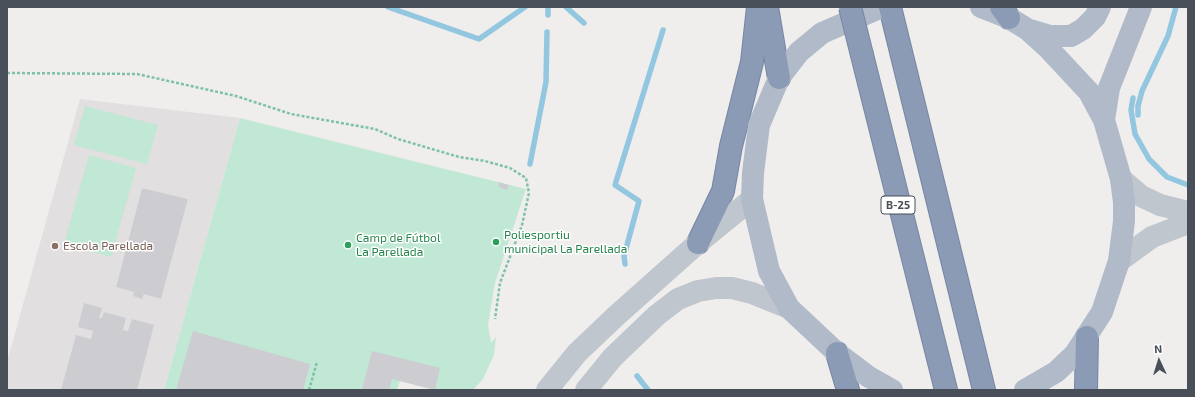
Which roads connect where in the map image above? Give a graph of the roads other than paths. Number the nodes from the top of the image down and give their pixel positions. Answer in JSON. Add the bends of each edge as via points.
{"nodes":[{"id":1,"x":758,"y":7,"type":"edge"},
{"id":2,"x":767,"y":7,"type":"edge"},
{"id":3,"x":850,"y":7,"type":"edge"},
{"id":4,"x":882,"y":7,"type":"edge"},
{"id":5,"x":890,"y":7,"type":"edge"},
{"id":6,"x":981,"y":7,"type":"edge"},
{"id":7,"x":1100,"y":7,"type":"edge"},
{"id":8,"x":1141,"y":7,"type":"edge"},
{"id":9,"x":1005,"y":12,"type":"edge"},
{"id":10,"x":1027,"y":29,"type":"junction"},
{"id":11,"x":779,"y":78,"type":"junction"},
{"id":12,"x":1104,"y":120,"type":"junction"},
{"id":13,"x":1121,"y":179,"type":"junction"},
{"id":14,"x":752,"y":199,"type":"junction"},
{"id":15,"x":1188,"y":212,"type":"edge"},
{"id":16,"x":1188,"y":222,"type":"edge"},
{"id":17,"x":698,"y":243,"type":"junction"},
{"id":18,"x":1119,"y":261,"type":"junction"},
{"id":19,"x":789,"y":308,"type":"junction"},
{"id":20,"x":1087,"y":337,"type":"junction"},
{"id":21,"x":837,"y":353,"type":"junction"},
{"id":22,"x":547,"y":390,"type":"edge"},
{"id":23,"x":586,"y":390,"type":"edge"},
{"id":24,"x":848,"y":390,"type":"edge"},
{"id":25,"x":892,"y":390,"type":"edge"},
{"id":26,"x":946,"y":390,"type":"edge"},
{"id":27,"x":984,"y":390,"type":"edge"},
{"id":28,"x":1025,"y":390,"type":"edge"},
{"id":29,"x":1086,"y":390,"type":"edge"}],
"edges":[{"from":1,"to":17,"type":"highway","via":[[752,62],[731,146],[724,191]]},
{"from":2,"to":11,"type":"highway"},
{"from":3,"to":26,"type":"highway","number":"B-25","bridge":true},
{"from":4,"to":11,"type":"main road","via":[[822,33],[799,52]]},
{"from":5,"to":27,"type":"highway"},
{"from":6,"to":9,"type":"main road"},
{"from":7,"to":10,"type":"main road","via":[[1096,17],[1072,36],[1050,36]]},
{"from":8,"to":12,"type":"main road","via":[[1108,88]]},
{"from":9,"to":10,"type":"main road"},
{"from":10,"to":12,"type":"main road","via":[[1047,46],[1089,92]]},
{"from":11,"to":14,"type":"main road","via":[[759,126]]},
{"from":12,"to":13,"type":"main road"},
{"from":13,"to":15,"type":"street","via":[[1141,196],[1160,206]]},
{"from":13,"to":18,"type":"main road","via":[[1124,221]]},
{"from":14,"to":17,"type":"street"},
{"from":14,"to":19,"type":"main road","via":[[769,271]]},
{"from":16,"to":18,"type":"street","via":[[1152,237]]},
{"from":17,"to":22,"type":"street","via":[[577,353]]},
{"from":18,"to":20,"type":"main road","via":[[1102,312]]},
{"from":19,"to":21,"type":"main road"},
{"from":19,"to":23,"type":"street","via":[[732,288],[698,291],[678,299],[657,315],[613,357]]},
{"from":20,"to":28,"type":"main road","via":[[1075,354],[1056,372]]},
{"from":20,"to":29,"type":"highway"},
{"from":21,"to":24,"type":"highway"},
{"from":21,"to":25,"type":"main road","via":[[868,377]]}]}
